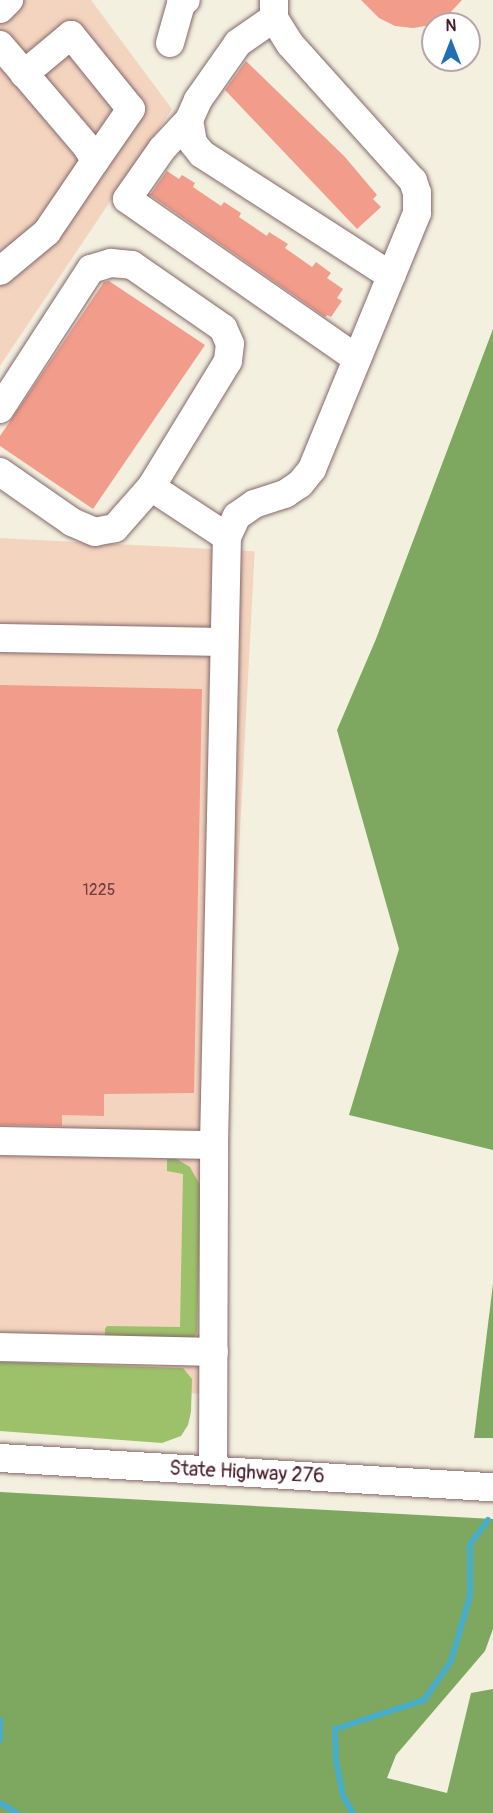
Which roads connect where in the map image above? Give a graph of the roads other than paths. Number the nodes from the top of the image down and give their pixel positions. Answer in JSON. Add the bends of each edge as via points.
{"nodes":[{"id":1,"x":9,"y":0,"type":"edge"},
{"id":2,"x":186,"y":0,"type":"edge"},
{"id":3,"x":0,"y":9,"type":"edge"},
{"id":4,"x":274,"y":9,"type":"edge"},
{"id":5,"x":170,"y":43,"type":"dead end"},
{"id":6,"x":0,"y":45,"type":"edge"},
{"id":7,"x":24,"y":74,"type":"junction"},
{"id":8,"x":189,"y":120,"type":"junction"},
{"id":9,"x":95,"y":161,"type":"junction"},
{"id":10,"x":0,"y":271,"type":"edge"},
{"id":11,"x":391,"y":276,"type":"junction"},
{"id":12,"x":357,"y":359,"type":"junction"},
{"id":13,"x":0,"y":409,"type":"edge"},
{"id":14,"x":0,"y":472,"type":"edge"},
{"id":15,"x":151,"y":487,"type":"junction"},
{"id":16,"x":227,"y":537,"type":"junction"},
{"id":17,"x":0,"y":638,"type":"edge"},
{"id":18,"x":224,"y":642,"type":"junction"},
{"id":19,"x":0,"y":1141,"type":"edge"},
{"id":20,"x":214,"y":1145,"type":"junction"},
{"id":21,"x":0,"y":1347,"type":"edge"},
{"id":22,"x":214,"y":1352,"type":"junction"},
{"id":23,"x":0,"y":1458,"type":"edge"},
{"id":24,"x":213,"y":1470,"type":"junction"},
{"id":25,"x":493,"y":1487,"type":"edge"}],
"edges":[{"from":1,"to":3,"type":"street"},
{"from":2,"to":5,"type":"street","via":[[181,4]]},
{"from":4,"to":8,"type":"street","via":[[238,43],[198,100]]},
{"from":4,"to":11,"type":"street","via":[[302,58],[412,181],[417,193],[417,213]]},
{"from":6,"to":7,"type":"street"},
{"from":7,"to":9,"type":"street"},
{"from":7,"to":9,"type":"street","via":[[71,35],[131,109]]},
{"from":8,"to":11,"type":"street","via":[[194,143],[202,154]]},
{"from":8,"to":12,"type":"street","via":[[162,149],[127,199]]},
{"from":9,"to":10,"type":"street","via":[[47,232]]},
{"from":11,"to":12,"type":"street"},
{"from":12,"to":16,"type":"street","via":[[312,469],[285,494],[254,504],[237,516]]},
{"from":13,"to":15,"type":"street","via":[[91,269],[111,263],[132,265],[223,328],[230,344],[228,361]]},
{"from":14,"to":15,"type":"street","via":[[72,522],[95,532],[115,528]]},
{"from":15,"to":16,"type":"street"},
{"from":16,"to":18,"type":"street"},
{"from":17,"to":18,"type":"street"},
{"from":18,"to":20,"type":"street"},
{"from":19,"to":20,"type":"street"},
{"from":20,"to":22,"type":"street"},
{"from":21,"to":22,"type":"street"},
{"from":22,"to":24,"type":"street"},
{"from":23,"to":24,"type":"street","name":"State Highway 276"},
{"from":24,"to":25,"type":"street","name":"State Highway 276"}]}
